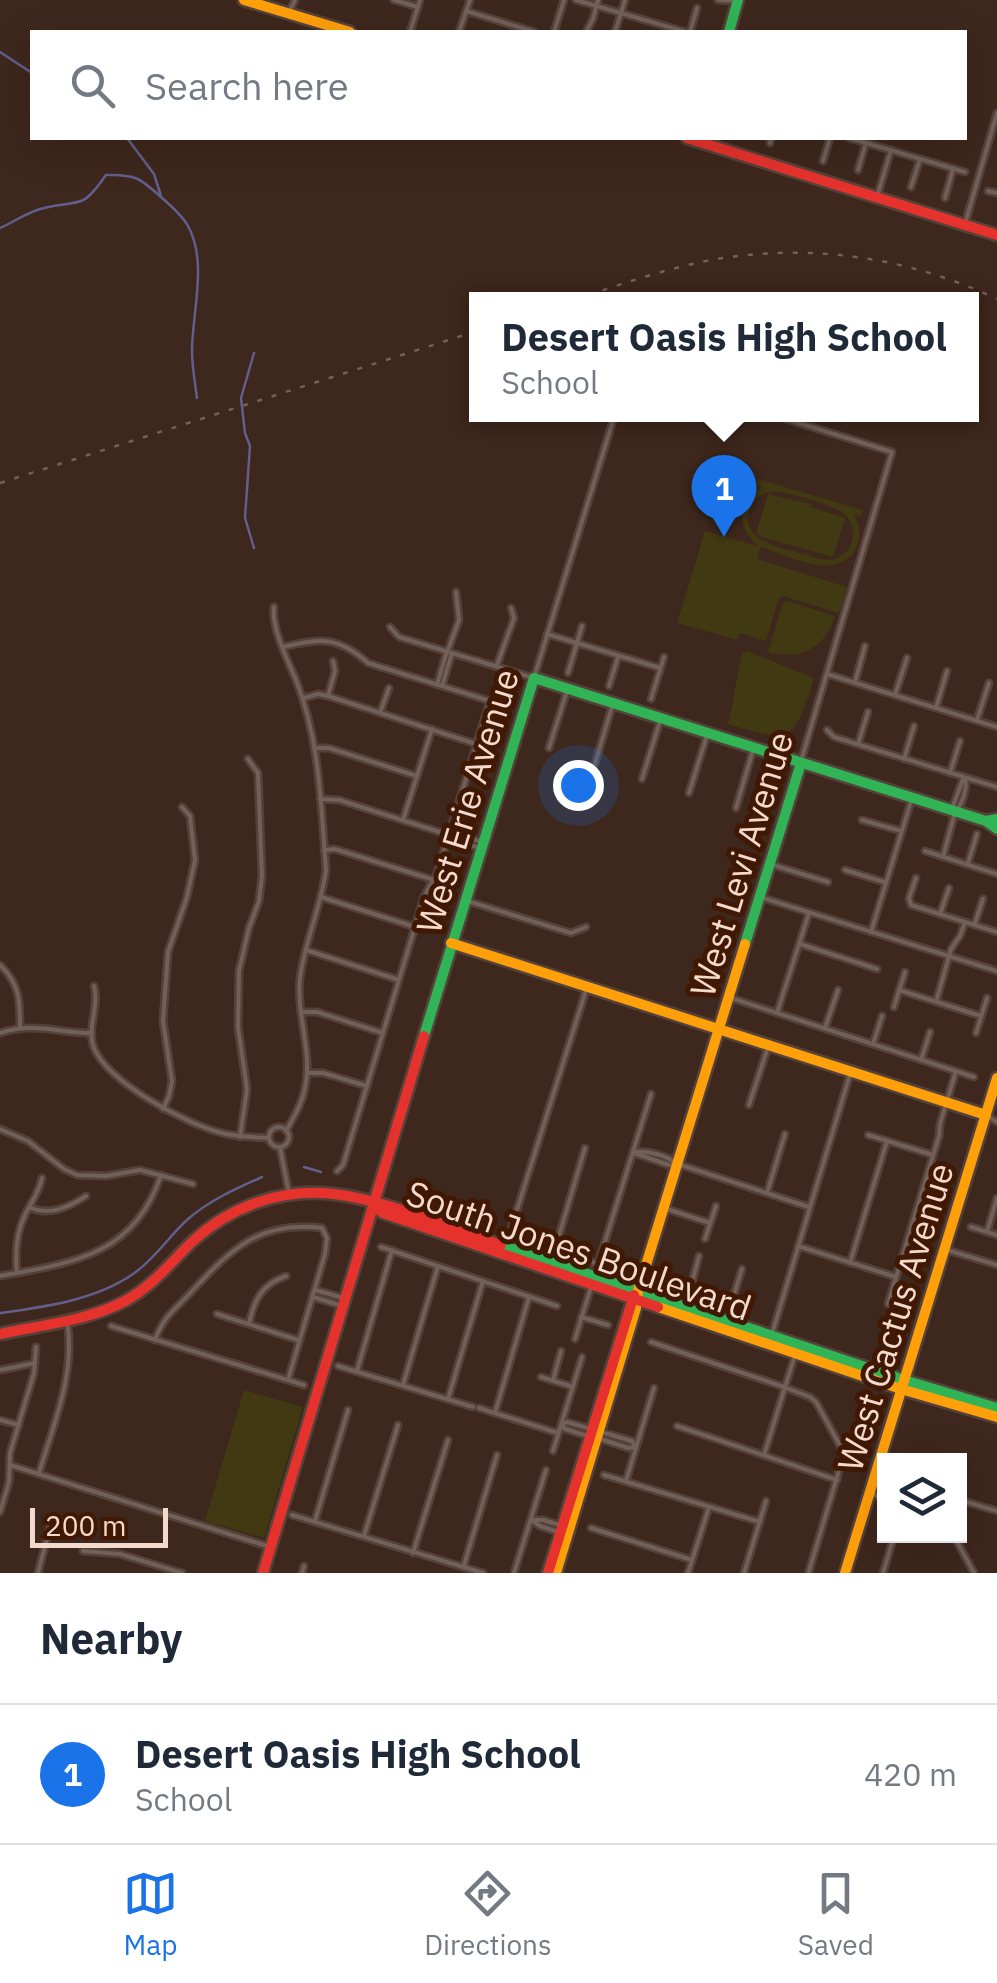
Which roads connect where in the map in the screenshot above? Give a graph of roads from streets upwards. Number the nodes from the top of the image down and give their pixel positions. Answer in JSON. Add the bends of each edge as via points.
{"nodes":[{"id":1,"x":244,"y":0,"type":"edge"},
{"id":2,"x":292,"y":0,"type":"edge"},
{"id":3,"x":394,"y":0,"type":"edge"},
{"id":4,"x":420,"y":0,"type":"edge"},
{"id":5,"x":470,"y":0,"type":"edge"},
{"id":6,"x":564,"y":0,"type":"edge"},
{"id":7,"x":576,"y":0,"type":"edge"},
{"id":8,"x":625,"y":0,"type":"edge"},
{"id":9,"x":718,"y":0,"type":"edge"},
{"id":10,"x":737,"y":0,"type":"edge"},
{"id":11,"x":597,"y":3,"type":"edge"},
{"id":12,"x":418,"y":7,"type":"junction"},
{"id":13,"x":697,"y":8,"type":"dead end"},
{"id":14,"x":466,"y":11,"type":"junction"},
{"id":15,"x":621,"y":13,"type":"junction"},
{"id":16,"x":288,"y":14,"type":"junction"},
{"id":17,"x":343,"y":30,"type":"edge"},
{"id":18,"x":411,"y":30,"type":"edge"},
{"id":19,"x":460,"y":30,"type":"edge"},
{"id":20,"x":528,"y":30,"type":"edge"},
{"id":21,"x":555,"y":30,"type":"edge"},
{"id":22,"x":587,"y":30,"type":"edge"},
{"id":23,"x":616,"y":30,"type":"edge"},
{"id":24,"x":681,"y":30,"type":"edge"},
{"id":25,"x":689,"y":30,"type":"edge"},
{"id":26,"x":730,"y":30,"type":"edge"},
{"id":27,"x":997,"y":113,"type":"edge"},
{"id":28,"x":702,"y":140,"type":"edge"},
{"id":29,"x":829,"y":140,"type":"edge"},
{"id":30,"x":856,"y":140,"type":"edge"},
{"id":31,"x":866,"y":143,"type":"junction"},
{"id":32,"x":891,"y":150,"type":"junction"},
{"id":33,"x":920,"y":159,"type":"junction"},
{"id":34,"x":823,"y":160,"type":"dead end"},
{"id":35,"x":953,"y":169,"type":"junction"},
{"id":36,"x":858,"y":170,"type":"dead end"},
{"id":37,"x":965,"y":172,"type":"dead end"},
{"id":38,"x":911,"y":187,"type":"dead end"},
{"id":39,"x":988,"y":190,"type":"dead end"},
{"id":40,"x":997,"y":193,"type":"edge"},
{"id":41,"x":877,"y":198,"type":"junction"},
{"id":42,"x":945,"y":198,"type":"dead end"},
{"id":43,"x":965,"y":225,"type":"junction"},
{"id":44,"x":997,"y":235,"type":"edge"},
{"id":45,"x":613,"y":422,"type":"edge"},
{"id":46,"x":796,"y":422,"type":"edge"},
{"id":47,"x":456,"y":592,"type":"dead end"},
{"id":48,"x":274,"y":607,"type":"dead end"},
{"id":49,"x":511,"y":608,"type":"dead end"},
{"id":50,"x":582,"y":626,"type":"dead end"},
{"id":51,"x":390,"y":627,"type":"dead end"},
{"id":52,"x":547,"y":634,"type":"junction"},
{"id":53,"x":578,"y":643,"type":"junction"},
{"id":54,"x":866,"y":646,"type":"dead end"},
{"id":55,"x":283,"y":647,"type":"junction"},
{"id":56,"x":449,"y":652,"type":"junction"},
{"id":57,"x":619,"y":655,"type":"junction"},
{"id":58,"x":664,"y":657,"type":"dead end"},
{"id":59,"x":906,"y":658,"type":"dead end"},
{"id":60,"x":334,"y":661,"type":"dead end"},
{"id":61,"x":496,"y":666,"type":"junction"},
{"id":62,"x":660,"y":668,"type":"junction"},
{"id":63,"x":947,"y":671,"type":"dead end"},
{"id":64,"x":568,"y":672,"type":"dead end"},
{"id":65,"x":827,"y":674,"type":"junction"},
{"id":66,"x":534,"y":678,"type":"junction"},
{"id":67,"x":854,"y":682,"type":"junction"},
{"id":68,"x":989,"y":683,"type":"dead end"},
{"id":69,"x":440,"y":686,"type":"junction"},
{"id":70,"x":610,"y":686,"type":"dead end"},
{"id":71,"x":389,"y":688,"type":"dead end"},
{"id":72,"x":568,"y":689,"type":"junction"},
{"id":73,"x":895,"y":695,"type":"junction"},
{"id":74,"x":328,"y":696,"type":"junction"},
{"id":75,"x":303,"y":698,"type":"junction"},
{"id":76,"x":651,"y":698,"type":"dead end"},
{"id":77,"x":614,"y":703,"type":"junction"},
{"id":78,"x":936,"y":708,"type":"junction"},
{"id":79,"x":868,"y":712,"type":"dead end"},
{"id":80,"x":380,"y":714,"type":"junction"},
{"id":81,"x":661,"y":718,"type":"junction"},
{"id":82,"x":977,"y":720,"type":"junction"},
{"id":83,"x":914,"y":726,"type":"dead end"},
{"id":84,"x":997,"y":727,"type":"edge"},
{"id":85,"x":432,"y":729,"type":"junction"},
{"id":86,"x":827,"y":730,"type":"dead end"},
{"id":87,"x":707,"y":734,"type":"junction"},
{"id":88,"x":960,"y":741,"type":"dead end"},
{"id":89,"x":476,"y":744,"type":"junction"},
{"id":90,"x":858,"y":744,"type":"junction"},
{"id":91,"x":316,"y":748,"type":"junction"},
{"id":92,"x":549,"y":748,"type":"dead end"},
{"id":93,"x":754,"y":749,"type":"junction"},
{"id":94,"x":248,"y":759,"type":"dead end"},
{"id":95,"x":904,"y":759,"type":"junction"},
{"id":96,"x":800,"y":763,"type":"junction"},
{"id":97,"x":595,"y":764,"type":"dead end"},
{"id":98,"x":950,"y":773,"type":"junction"},
{"id":99,"x":417,"y":776,"type":"junction"},
{"id":100,"x":965,"y":778,"type":"junction"},
{"id":101,"x":642,"y":779,"type":"dead end"},
{"id":102,"x":996,"y":786,"type":"edge"},
{"id":103,"x":689,"y":793,"type":"dead end"},
{"id":104,"x":912,"y":798,"type":"junction"},
{"id":105,"x":320,"y":799,"type":"junction"},
{"id":106,"x":182,"y":807,"type":"dead end"},
{"id":107,"x":736,"y":808,"type":"dead end"},
{"id":108,"x":955,"y":812,"type":"junction"},
{"id":109,"x":403,"y":820,"type":"junction"},
{"id":110,"x":862,"y":820,"type":"dead end"},
{"id":111,"x":991,"y":820,"type":"edge"},
{"id":112,"x":997,"y":828,"type":"edge"},
{"id":113,"x":901,"y":832,"type":"junction"},
{"id":114,"x":977,"y":834,"type":"dead end"},
{"id":115,"x":449,"y":835,"type":"junction"},
{"id":116,"x":481,"y":845,"type":"junction"},
{"id":117,"x":324,"y":850,"type":"junction"},
{"id":118,"x":924,"y":851,"type":"dead end"},
{"id":119,"x":943,"y":856,"type":"junction"},
{"id":120,"x":770,"y":864,"type":"junction"},
{"id":121,"x":968,"y":865,"type":"junction"},
{"id":122,"x":845,"y":870,"type":"dead end"},
{"id":123,"x":997,"y":874,"type":"edge"},
{"id":124,"x":916,"y":878,"type":"dead end"},
{"id":125,"x":434,"y":880,"type":"junction"},
{"id":126,"x":828,"y":882,"type":"dead end"},
{"id":127,"x":886,"y":882,"type":"junction"},
{"id":128,"x":949,"y":888,"type":"dead end"},
{"id":129,"x":321,"y":897,"type":"junction"},
{"id":130,"x":760,"y":897,"type":"junction"},
{"id":131,"x":983,"y":899,"type":"dead end"},
{"id":132,"x":464,"y":900,"type":"junction"},
{"id":133,"x":810,"y":912,"type":"junction"},
{"id":134,"x":940,"y":914,"type":"junction"},
{"id":135,"x":964,"y":922,"type":"junction"},
{"id":136,"x":974,"y":925,"type":"junction"},
{"id":137,"x":415,"y":927,"type":"junction"},
{"id":138,"x":586,"y":927,"type":"dead end"},
{"id":139,"x":871,"y":932,"type":"junction"},
{"id":140,"x":997,"y":932,"type":"edge"},
{"id":141,"x":452,"y":943,"type":"junction"},
{"id":142,"x":800,"y":944,"type":"junction"},
{"id":143,"x":306,"y":950,"type":"junction"},
{"id":144,"x":950,"y":956,"type":"junction"},
{"id":145,"x":0,"y":965,"type":"edge"},
{"id":146,"x":876,"y":969,"type":"dead end"},
{"id":147,"x":997,"y":971,"type":"edge"},
{"id":148,"x":905,"y":972,"type":"dead end"},
{"id":149,"x":399,"y":980,"type":"junction"},
{"id":150,"x":94,"y":986,"type":"dead end"},
{"id":151,"x":588,"y":986,"type":"junction"},
{"id":152,"x":838,"y":990,"type":"dead end"},
{"id":153,"x":899,"y":990,"type":"junction"},
{"id":154,"x":729,"y":998,"type":"junction"},
{"id":155,"x":987,"y":998,"type":"dead end"},
{"id":156,"x":936,"y":1002,"type":"junction"},
{"id":157,"x":894,"y":1007,"type":"dead end"},
{"id":158,"x":300,"y":1012,"type":"junction"},
{"id":159,"x":778,"y":1013,"type":"junction"},
{"id":160,"x":882,"y":1016,"type":"dead end"},
{"id":161,"x":981,"y":1016,"type":"junction"},
{"id":162,"x":20,"y":1027,"type":"junction"},
{"id":163,"x":825,"y":1029,"type":"junction"},
{"id":164,"x":720,"y":1030,"type":"junction"},
{"id":165,"x":930,"y":1032,"type":"dead end"},
{"id":166,"x":0,"y":1033,"type":"edge"},
{"id":167,"x":92,"y":1033,"type":"junction"},
{"id":168,"x":383,"y":1033,"type":"junction"},
{"id":169,"x":976,"y":1033,"type":"dead end"},
{"id":170,"x":873,"y":1044,"type":"junction"},
{"id":171,"x":769,"y":1045,"type":"junction"},
{"id":172,"x":921,"y":1060,"type":"junction"},
{"id":173,"x":851,"y":1071,"type":"junction"},
{"id":174,"x":956,"y":1071,"type":"junction"},
{"id":175,"x":308,"y":1073,"type":"junction"},
{"id":176,"x":974,"y":1077,"type":"dead end"},
{"id":177,"x":997,"y":1078,"type":"edge"},
{"id":178,"x":367,"y":1086,"type":"junction"},
{"id":179,"x":650,"y":1094,"type":"dead end"},
{"id":180,"x":946,"y":1102,"type":"junction"},
{"id":181,"x":749,"y":1105,"type":"dead end"},
{"id":182,"x":163,"y":1109,"type":"junction"},
{"id":183,"x":993,"y":1118,"type":"edge"},
{"id":184,"x":286,"y":1130,"type":"junction"},
{"id":185,"x":1,"y":1132,"type":"edge"},
{"id":186,"x":785,"y":1134,"type":"dead end"},
{"id":187,"x":868,"y":1135,"type":"dead end"},
{"id":188,"x":240,"y":1137,"type":"junction"},
{"id":189,"x":268,"y":1138,"type":"junction"},
{"id":190,"x":887,"y":1141,"type":"junction"},
{"id":191,"x":280,"y":1147,"type":"junction"},
{"id":192,"x":586,"y":1148,"type":"dead end"},
{"id":193,"x":632,"y":1152,"type":"junction"},
{"id":194,"x":933,"y":1156,"type":"junction"},
{"id":195,"x":678,"y":1164,"type":"junction"},
{"id":196,"x":337,"y":1172,"type":"dead end"},
{"id":197,"x":161,"y":1174,"type":"junction"},
{"id":198,"x":42,"y":1178,"type":"dead end"},
{"id":199,"x":192,"y":1184,"type":"dead end"},
{"id":200,"x":289,"y":1194,"type":"junction"},
{"id":201,"x":767,"y":1194,"type":"junction"},
{"id":202,"x":86,"y":1196,"type":"dead end"},
{"id":203,"x":997,"y":1198,"type":"edge"},
{"id":204,"x":372,"y":1204,"type":"junction"},
{"id":205,"x":716,"y":1206,"type":"dead end"},
{"id":206,"x":809,"y":1206,"type":"junction"},
{"id":207,"x":30,"y":1208,"type":"junction"},
{"id":208,"x":664,"y":1208,"type":"junction"},
{"id":209,"x":710,"y":1224,"type":"junction"},
{"id":210,"x":971,"y":1228,"type":"dead end"},
{"id":211,"x":987,"y":1232,"type":"junction"},
{"id":212,"x":997,"y":1234,"type":"edge"},
{"id":213,"x":705,"y":1239,"type":"dead end"},
{"id":214,"x":542,"y":1246,"type":"dead end"},
{"id":215,"x":798,"y":1246,"type":"junction"},
{"id":216,"x":381,"y":1247,"type":"dead end"},
{"id":217,"x":944,"y":1249,"type":"junction"},
{"id":218,"x":392,"y":1250,"type":"junction"},
{"id":219,"x":505,"y":1250,"type":"junction"},
{"id":220,"x":554,"y":1250,"type":"junction"},
{"id":221,"x":698,"y":1256,"type":"dead end"},
{"id":222,"x":850,"y":1262,"type":"junction"},
{"id":223,"x":997,"y":1265,"type":"edge"},
{"id":224,"x":438,"y":1266,"type":"junction"},
{"id":225,"x":742,"y":1269,"type":"dead end"},
{"id":226,"x":17,"y":1273,"type":"junction"},
{"id":227,"x":0,"y":1276,"type":"edge"},
{"id":228,"x":286,"y":1276,"type":"dead end"},
{"id":229,"x":896,"y":1277,"type":"junction"},
{"id":230,"x":482,"y":1281,"type":"junction"},
{"id":231,"x":592,"y":1284,"type":"junction"},
{"id":232,"x":315,"y":1290,"type":"junction"},
{"id":233,"x":636,"y":1296,"type":"junction"},
{"id":234,"x":313,"y":1297,"type":"junction"},
{"id":235,"x":529,"y":1297,"type":"junction"},
{"id":236,"x":343,"y":1302,"type":"junction"},
{"id":237,"x":888,"y":1304,"type":"dead end"},
{"id":238,"x":557,"y":1306,"type":"dead end"},
{"id":239,"x":686,"y":1306,"type":"junction"},
{"id":240,"x":216,"y":1314,"type":"dead end"},
{"id":241,"x":582,"y":1316,"type":"junction"},
{"id":242,"x":67,"y":1320,"type":"junction"},
{"id":243,"x":726,"y":1320,"type":"junction"},
{"id":244,"x":249,"y":1324,"type":"junction"},
{"id":245,"x":608,"y":1324,"type":"dead end"},
{"id":246,"x":111,"y":1326,"type":"dead end"},
{"id":247,"x":0,"y":1334,"type":"edge"},
{"id":248,"x":575,"y":1338,"type":"dead end"},
{"id":249,"x":156,"y":1340,"type":"junction"},
{"id":250,"x":300,"y":1340,"type":"junction"},
{"id":251,"x":770,"y":1340,"type":"junction"},
{"id":252,"x":651,"y":1342,"type":"dead end"},
{"id":253,"x":36,"y":1346,"type":"dead end"},
{"id":254,"x":796,"y":1348,"type":"junction"},
{"id":255,"x":561,"y":1351,"type":"dead end"},
{"id":256,"x":582,"y":1356,"type":"dead end"},
{"id":257,"x":36,"y":1363,"type":"junction"},
{"id":258,"x":338,"y":1366,"type":"dead end"},
{"id":259,"x":0,"y":1370,"type":"edge"},
{"id":260,"x":356,"y":1372,"type":"junction"},
{"id":261,"x":542,"y":1378,"type":"dead end"},
{"id":262,"x":288,"y":1380,"type":"junction"},
{"id":263,"x":552,"y":1381,"type":"junction"},
{"id":264,"x":903,"y":1384,"type":"junction"},
{"id":265,"x":304,"y":1385,"type":"dead end"},
{"id":266,"x":402,"y":1386,"type":"junction"},
{"id":267,"x":572,"y":1387,"type":"junction"},
{"id":268,"x":784,"y":1387,"type":"junction"},
{"id":269,"x":654,"y":1388,"type":"dead end"},
{"id":270,"x":448,"y":1399,"type":"junction"},
{"id":271,"x":997,"y":1408,"type":"edge"},
{"id":272,"x":348,"y":1410,"type":"dead end"},
{"id":273,"x":494,"y":1413,"type":"junction"},
{"id":274,"x":997,"y":1417,"type":"edge"},
{"id":275,"x":0,"y":1420,"type":"edge"},
{"id":276,"x":398,"y":1425,"type":"dead end"},
{"id":277,"x":561,"y":1425,"type":"junction"},
{"id":278,"x":19,"y":1426,"type":"junction"},
{"id":279,"x":677,"y":1426,"type":"dead end"},
{"id":280,"x":558,"y":1433,"type":"junction"},
{"id":281,"x":594,"y":1434,"type":"junction"},
{"id":282,"x":448,"y":1440,"type":"dead end"},
{"id":283,"x":636,"y":1447,"type":"junction"},
{"id":284,"x":553,"y":1451,"type":"dead end"},
{"id":285,"x":496,"y":1455,"type":"dead end"},
{"id":286,"x":764,"y":1455,"type":"junction"},
{"id":287,"x":10,"y":1465,"type":"junction"},
{"id":288,"x":546,"y":1470,"type":"dead end"},
{"id":289,"x":0,"y":1473,"type":"edge"},
{"id":290,"x":39,"y":1474,"type":"junction"},
{"id":291,"x":604,"y":1475,"type":"dead end"},
{"id":292,"x":9,"y":1476,"type":"junction"},
{"id":293,"x":837,"y":1480,"type":"junction"},
{"id":294,"x":626,"y":1482,"type":"junction"},
{"id":295,"x":869,"y":1493,"type":"junction"},
{"id":296,"x":877,"y":1496,"type":"edge"},
{"id":297,"x":766,"y":1501,"type":"dead end"},
{"id":298,"x":967,"y":1502,"type":"edge"},
{"id":299,"x":708,"y":1506,"type":"junction"},
{"id":300,"x":997,"y":1511,"type":"edge"},
{"id":301,"x":0,"y":1512,"type":"edge"},
{"id":302,"x":292,"y":1515,"type":"dead end"},
{"id":303,"x":531,"y":1520,"type":"junction"},
{"id":304,"x":314,"y":1522,"type":"junction"},
{"id":305,"x":760,"y":1522,"type":"junction"},
{"id":306,"x":52,"y":1523,"type":"dead end"},
{"id":307,"x":591,"y":1528,"type":"dead end"},
{"id":308,"x":564,"y":1530,"type":"junction"},
{"id":309,"x":364,"y":1538,"type":"junction"},
{"id":310,"x":892,"y":1543,"type":"edge"},
{"id":311,"x":958,"y":1543,"type":"edge"},
{"id":312,"x":270,"y":1547,"type":"junction"},
{"id":313,"x":82,"y":1550,"type":"dead end"},
{"id":314,"x":414,"y":1553,"type":"junction"},
{"id":315,"x":692,"y":1560,"type":"junction"},
{"id":316,"x":463,"y":1566,"type":"junction"},
{"id":317,"x":170,"y":1571,"type":"edge"},
{"id":318,"x":809,"y":1571,"type":"edge"},
{"id":319,"x":38,"y":1573,"type":"edge"},
{"id":320,"x":182,"y":1573,"type":"edge"},
{"id":321,"x":263,"y":1573,"type":"edge"},
{"id":322,"x":482,"y":1573,"type":"edge"},
{"id":323,"x":514,"y":1573,"type":"edge"},
{"id":324,"x":548,"y":1573,"type":"edge"},
{"id":325,"x":556,"y":1573,"type":"edge"},
{"id":326,"x":688,"y":1573,"type":"edge"},
{"id":327,"x":744,"y":1573,"type":"edge"},
{"id":328,"x":845,"y":1573,"type":"edge"},
{"id":329,"x":882,"y":1573,"type":"edge"},
{"id":330,"x":974,"y":1573,"type":"edge"}],
"edges":[{"from":1,"to":16,"type":"street"},
{"from":2,"to":16,"type":"street"},
{"from":3,"to":12,"type":"street"},
{"from":4,"to":12,"type":"street"},
{"from":5,"to":14,"type":"street"},
{"from":6,"to":21,"type":"street"},
{"from":7,"to":11,"type":"street"},
{"from":8,"to":15,"type":"street"},
{"from":9,"to":10,"type":"street"},
{"from":10,"to":26,"type":"street"},
{"from":11,"to":15,"type":"street"},
{"from":11,"to":22,"type":"street"},
{"from":12,"to":18,"type":"street"},
{"from":13,"to":25,"type":"street"},
{"from":14,"to":19,"type":"street"},
{"from":14,"to":20,"type":"street"},
{"from":15,"to":23,"type":"street"},
{"from":15,"to":24,"type":"street"},
{"from":16,"to":17,"type":"street"},
{"from":27,"to":43,"type":"street"},
{"from":28,"to":41,"type":"street"},
{"from":29,"to":34,"type":"street"},
{"from":30,"to":31,"type":"street"},
{"from":31,"to":32,"type":"street"},
{"from":31,"to":36,"type":"street"},
{"from":32,"to":33,"type":"street"},
{"from":32,"to":41,"type":"street"},
{"from":33,"to":35,"type":"street"},
{"from":33,"to":38,"type":"street"},
{"from":35,"to":37,"type":"street"},
{"from":35,"to":42,"type":"street"},
{"from":39,"to":40,"type":"street"},
{"from":41,"to":43,"type":"street"},
{"from":43,"to":44,"type":"street"},
{"from":45,"to":52,"type":"street","name":"West Erie Avenue"},
{"from":46,"to":65,"type":"street","name":"West Levi Avenue","via":[[892,452]]},
{"from":47,"to":56,"type":"street","via":[[460,620]]},
{"from":48,"to":55,"type":"street"},
{"from":49,"to":61,"type":"street","via":[[514,618]]},
{"from":50,"to":53,"type":"street"},
{"from":51,"to":56,"type":"street","via":[[399,637]]},
{"from":52,"to":53,"type":"street"},
{"from":52,"to":66,"type":"street","name":"West Erie Avenue"},
{"from":53,"to":57,"type":"street"},
{"from":53,"to":64,"type":"street"},
{"from":54,"to":67,"type":"street"},
{"from":55,"to":69,"type":"street","via":[[338,642],[368,663]]},
{"from":55,"to":75,"type":"street"},
{"from":56,"to":61,"type":"street"},
{"from":56,"to":69,"type":"street"},
{"from":57,"to":62,"type":"street"},
{"from":57,"to":70,"type":"street"},
{"from":58,"to":62,"type":"street"},
{"from":59,"to":73,"type":"street"},
{"from":60,"to":74,"type":"street"},
{"from":61,"to":66,"type":"street"},
{"from":62,"to":76,"type":"street"},
{"from":63,"to":78,"type":"street"},
{"from":65,"to":67,"type":"street"},
{"from":65,"to":96,"type":"street","name":"West Levi Avenue"},
{"from":66,"to":72,"type":"street"},
{"from":66,"to":116,"type":"street","name":"West Erie Avenue"},
{"from":67,"to":73,"type":"street"},
{"from":68,"to":82,"type":"street"},
{"from":69,"to":89,"type":"street","via":[[490,702]]},
{"from":71,"to":80,"type":"street"},
{"from":72,"to":77,"type":"street"},
{"from":72,"to":92,"type":"street"},
{"from":73,"to":78,"type":"street"},
{"from":74,"to":75,"type":"street"},
{"from":74,"to":80,"type":"street"},
{"from":75,"to":91,"type":"street"},
{"from":77,"to":81,"type":"street"},
{"from":77,"to":97,"type":"street"},
{"from":78,"to":82,"type":"street"},
{"from":79,"to":90,"type":"street"},
{"from":80,"to":85,"type":"street"},
{"from":81,"to":87,"type":"street"},
{"from":81,"to":101,"type":"street"},
{"from":82,"to":84,"type":"street"},
{"from":83,"to":95,"type":"street"},
{"from":85,"to":89,"type":"street"},
{"from":85,"to":99,"type":"street"},
{"from":86,"to":90,"type":"street"},
{"from":87,"to":93,"type":"street"},
{"from":87,"to":103,"type":"street"},
{"from":88,"to":98,"type":"street"},
{"from":89,"to":115,"type":"street"},
{"from":90,"to":95,"type":"street"},
{"from":91,"to":99,"type":"street"},
{"from":91,"to":105,"type":"street"},
{"from":93,"to":96,"type":"street"},
{"from":93,"to":107,"type":"street"},
{"from":94,"to":188,"type":"street","via":[[258,773],[262,876],[239,971],[238,1027],[248,1089]]},
{"from":95,"to":98,"type":"street"},
{"from":96,"to":104,"type":"street"},
{"from":96,"to":120,"type":"street","name":"West Levi Avenue"},
{"from":98,"to":100,"type":"street"},
{"from":99,"to":109,"type":"street"},
{"from":100,"to":102,"type":"street"},
{"from":100,"to":108,"type":"street"},
{"from":104,"to":108,"type":"street"},
{"from":104,"to":113,"type":"street"},
{"from":105,"to":109,"type":"street"},
{"from":105,"to":117,"type":"street"},
{"from":106,"to":182,"type":"street","via":[[190,816],[194,860],[168,952],[163,1021],[172,1082]]},
{"from":108,"to":111,"type":"street"},
{"from":108,"to":119,"type":"street"},
{"from":109,"to":115,"type":"street"},
{"from":110,"to":113,"type":"street"},
{"from":111,"to":112,"type":"street"},
{"from":113,"to":127,"type":"street"},
{"from":114,"to":121,"type":"street"},
{"from":115,"to":116,"type":"street"},
{"from":115,"to":125,"type":"street"},
{"from":116,"to":132,"type":"street","name":"West Erie Avenue"},
{"from":117,"to":125,"type":"street"},
{"from":117,"to":129,"type":"street"},
{"from":118,"to":119,"type":"street"},
{"from":119,"to":121,"type":"street"},
{"from":120,"to":126,"type":"street"},
{"from":120,"to":130,"type":"street","name":"West Levi Avenue"},
{"from":121,"to":123,"type":"street"},
{"from":122,"to":127,"type":"street"},
{"from":124,"to":134,"type":"street","via":[[910,903]]},
{"from":125,"to":137,"type":"street"},
{"from":127,"to":139,"type":"street"},
{"from":128,"to":134,"type":"street"},
{"from":129,"to":137,"type":"street"},
{"from":129,"to":143,"type":"street"},
{"from":130,"to":133,"type":"street"},
{"from":130,"to":154,"type":"street","name":"West Levi Avenue"},
{"from":131,"to":136,"type":"street"},
{"from":132,"to":138,"type":"street","via":[[571,933]]},
{"from":132,"to":141,"type":"street","name":"West Erie Avenue"},
{"from":133,"to":139,"type":"street"},
{"from":133,"to":142,"type":"street"},
{"from":134,"to":135,"type":"street"},
{"from":135,"to":136,"type":"street"},
{"from":135,"to":144,"type":"street"},
{"from":136,"to":140,"type":"street"},
{"from":137,"to":149,"type":"street"},
{"from":139,"to":144,"type":"street"},
{"from":141,"to":151,"type":"street"},
{"from":141,"to":204,"type":"street","name":"West Erie Avenue"},
{"from":142,"to":146,"type":"street"},
{"from":142,"to":159,"type":"street"},
{"from":143,"to":149,"type":"street"},
{"from":143,"to":158,"type":"street"},
{"from":144,"to":147,"type":"street"},
{"from":144,"to":156,"type":"street"},
{"from":145,"to":162,"type":"street","via":[[18,990]]},
{"from":148,"to":153,"type":"street"},
{"from":149,"to":168,"type":"street"},
{"from":150,"to":167,"type":"street"},
{"from":151,"to":164,"type":"street"},
{"from":151,"to":219,"type":"street"},
{"from":152,"to":163,"type":"street"},
{"from":153,"to":156,"type":"street"},
{"from":153,"to":157,"type":"street"},
{"from":154,"to":159,"type":"street"},
{"from":154,"to":164,"type":"street","name":"West Levi Avenue"},
{"from":155,"to":161,"type":"street"},
{"from":156,"to":161,"type":"street"},
{"from":158,"to":168,"type":"street"},
{"from":158,"to":175,"type":"street"},
{"from":159,"to":163,"type":"street"},
{"from":160,"to":170,"type":"street"},
{"from":161,"to":169,"type":"street"},
{"from":162,"to":166,"type":"street"},
{"from":162,"to":167,"type":"street"},
{"from":163,"to":170,"type":"street"},
{"from":164,"to":171,"type":"street"},
{"from":164,"to":195,"type":"street","name":"West Levi Avenue"},
{"from":165,"to":172,"type":"street"},
{"from":167,"to":182,"type":"street","via":[[101,1058]]},
{"from":168,"to":178,"type":"street"},
{"from":170,"to":172,"type":"street"},
{"from":171,"to":173,"type":"street"},
{"from":171,"to":181,"type":"street"},
{"from":172,"to":174,"type":"street"},
{"from":173,"to":180,"type":"street"},
{"from":173,"to":206,"type":"street"},
{"from":174,"to":176,"type":"street"},
{"from":174,"to":180,"type":"street"},
{"from":175,"to":178,"type":"street"},
{"from":175,"to":184,"type":"street"},
{"from":177,"to":183,"type":"street","name":"West Cactus Avenue"},
{"from":178,"to":196,"type":"street"},
{"from":179,"to":193,"type":"street"},
{"from":180,"to":183,"type":"street"},
{"from":180,"to":194,"type":"street"},
{"from":182,"to":188,"type":"street"},
{"from":183,"to":217,"type":"street","name":"West Cactus Avenue"},
{"from":184,"to":189,"type":"street","via":[[274,1128]]},
{"from":184,"to":191,"type":"street","via":[[288,1141]]},
{"from":185,"to":197,"type":"street","via":[[28,1141],[77,1174]]},
{"from":186,"to":201,"type":"street"},
{"from":187,"to":190,"type":"street"},
{"from":188,"to":189,"type":"street"},
{"from":189,"to":191,"type":"street"},
{"from":190,"to":194,"type":"street"},
{"from":190,"to":222,"type":"street"},
{"from":191,"to":200,"type":"street"},
{"from":192,"to":220,"type":"street"},
{"from":193,"to":195,"type":"street"},
{"from":193,"to":220,"type":"street","via":[[598,1264]]},
{"from":194,"to":229,"type":"street"},
{"from":195,"to":201,"type":"street"},
{"from":195,"to":208,"type":"street","name":"West Levi Avenue"},
{"from":197,"to":199,"type":"street"},
{"from":197,"to":226,"type":"street","via":[[144,1212],[109,1246]]},
{"from":198,"to":207,"type":"street"},
{"from":200,"to":204,"type":"street","name":"South Jones Boulevard"},
{"from":200,"to":242,"type":"street","name":"South Jones Boulevard","via":[[226,1215],[144,1290]]},
{"from":201,"to":206,"type":"street"},
{"from":202,"to":207,"type":"street","via":[[54,1211]]},
{"from":203,"to":211,"type":"street"},
{"from":204,"to":219,"type":"street","name":"South Jones Boulevard"},
{"from":204,"to":236,"type":"street","name":"West Erie Avenue"},
{"from":205,"to":209,"type":"street"},
{"from":206,"to":215,"type":"street"},
{"from":207,"to":226,"type":"street","via":[[18,1237]]},
{"from":208,"to":209,"type":"street"},
{"from":208,"to":233,"type":"street","name":"West Levi Avenue"},
{"from":209,"to":213,"type":"street"},
{"from":210,"to":211,"type":"street"},
{"from":211,"to":212,"type":"street"},
{"from":214,"to":220,"type":"street"},
{"from":215,"to":222,"type":"street"},
{"from":215,"to":251,"type":"street"},
{"from":216,"to":218,"type":"street"},
{"from":217,"to":223,"type":"street"},
{"from":217,"to":264,"type":"street","name":"West Cactus Avenue"},
{"from":218,"to":224,"type":"street"},
{"from":218,"to":260,"type":"street"},
{"from":219,"to":231,"type":"street","name":"South Jones Boulevard"},
{"from":219,"to":233,"type":"street","name":"South Jones Boulevard"},
{"from":221,"to":239,"type":"street"},
{"from":222,"to":229,"type":"street"},
{"from":224,"to":230,"type":"street"},
{"from":224,"to":266,"type":"street"},
{"from":225,"to":243,"type":"street"},
{"from":226,"to":227,"type":"street"},
{"from":228,"to":244,"type":"street","via":[[263,1289]]},
{"from":229,"to":237,"type":"street"},
{"from":230,"to":235,"type":"street"},
{"from":230,"to":270,"type":"street"},
{"from":231,"to":233,"type":"street","name":"South Jones Boulevard"},
{"from":231,"to":241,"type":"street"},
{"from":232,"to":234,"type":"street"},
{"from":232,"to":236,"type":"street"},
{"from":232,"to":249,"type":"street","via":[[326,1232],[269,1232],[220,1261],[166,1316]]},
{"from":233,"to":239,"type":"street","name":"South Jones Boulevard"},
{"from":233,"to":251,"type":"street","name":"South Jones Boulevard"},
{"from":233,"to":281,"type":"street","name":"West Levi Avenue"},
{"from":234,"to":236,"type":"street"},
{"from":234,"to":250,"type":"street"},
{"from":235,"to":238,"type":"street"},
{"from":235,"to":273,"type":"street"},
{"from":236,"to":312,"type":"street","name":"West Erie Avenue"},
{"from":239,"to":243,"type":"street","name":"South Jones Boulevard"},
{"from":240,"to":244,"type":"street"},
{"from":241,"to":245,"type":"street"},
{"from":241,"to":248,"type":"street"},
{"from":242,"to":247,"type":"street","name":"South Jones Boulevard"},
{"from":242,"to":290,"type":"street","via":[[68,1370]]},
{"from":243,"to":251,"type":"street","name":"South Jones Boulevard"},
{"from":244,"to":250,"type":"street"},
{"from":246,"to":249,"type":"street"},
{"from":249,"to":262,"type":"street"},
{"from":250,"to":262,"type":"street"},
{"from":251,"to":254,"type":"street","name":"South Jones Boulevard"},
{"from":252,"to":268,"type":"street"},
{"from":253,"to":257,"type":"street"},
{"from":254,"to":264,"type":"street","name":"South Jones Boulevard"},
{"from":254,"to":268,"type":"street"},
{"from":255,"to":263,"type":"street"},
{"from":256,"to":267,"type":"street"},
{"from":257,"to":259,"type":"street"},
{"from":257,"to":278,"type":"street"},
{"from":258,"to":260,"type":"street"},
{"from":260,"to":266,"type":"street"},
{"from":261,"to":263,"type":"street"},
{"from":262,"to":265,"type":"street"},
{"from":263,"to":267,"type":"street"},
{"from":264,"to":271,"type":"street","name":"South Jones Boulevard"},
{"from":264,"to":274,"type":"street","name":"South Jones Boulevard"},
{"from":264,"to":295,"type":"street","name":"West Cactus Avenue"},
{"from":266,"to":270,"type":"street"},
{"from":267,"to":277,"type":"street"},
{"from":268,"to":286,"type":"street"},
{"from":268,"to":293,"type":"street","via":[[813,1399],[830,1428],[843,1454]]},
{"from":269,"to":283,"type":"street"},
{"from":270,"to":273,"type":"street"},
{"from":272,"to":304,"type":"street"},
{"from":273,"to":280,"type":"street"},
{"from":275,"to":278,"type":"street"},
{"from":276,"to":309,"type":"street"},
{"from":277,"to":280,"type":"street"},
{"from":277,"to":281,"type":"street"},
{"from":278,"to":287,"type":"street"},
{"from":279,"to":286,"type":"street"},
{"from":280,"to":284,"type":"street"},
{"from":281,"to":283,"type":"street"},
{"from":281,"to":308,"type":"street","name":"West Levi Avenue"},
{"from":282,"to":314,"type":"street"},
{"from":283,"to":294,"type":"street"},
{"from":285,"to":316,"type":"street"},
{"from":286,"to":293,"type":"street"},
{"from":287,"to":290,"type":"street"},
{"from":287,"to":292,"type":"street"},
{"from":288,"to":303,"type":"street"},
{"from":289,"to":292,"type":"street"},
{"from":290,"to":312,"type":"street"},
{"from":291,"to":294,"type":"street"},
{"from":292,"to":301,"type":"street"},
{"from":293,"to":318,"type":"street"},
{"from":294,"to":299,"type":"street"},
{"from":295,"to":296,"type":"street"},
{"from":295,"to":328,"type":"street","name":"West Cactus Avenue"},
{"from":297,"to":305,"type":"street"},
{"from":298,"to":300,"type":"street"},
{"from":299,"to":305,"type":"street"},
{"from":299,"to":315,"type":"street"},
{"from":302,"to":304,"type":"street"},
{"from":303,"to":308,"type":"street"},
{"from":303,"to":323,"type":"street"},
{"from":304,"to":309,"type":"street"},
{"from":305,"to":327,"type":"street"},
{"from":306,"to":319,"type":"street"},
{"from":307,"to":315,"type":"street"},
{"from":308,"to":324,"type":"street"},
{"from":308,"to":325,"type":"street"},
{"from":309,"to":314,"type":"street"},
{"from":310,"to":329,"type":"street"},
{"from":311,"to":330,"type":"street"},
{"from":312,"to":321,"type":"street","name":"West Erie Avenue"},
{"from":313,"to":317,"type":"street"},
{"from":314,"to":316,"type":"street"},
{"from":315,"to":326,"type":"street"},
{"from":316,"to":322,"type":"street"},
{"from":317,"to":320,"type":"street"}]}
